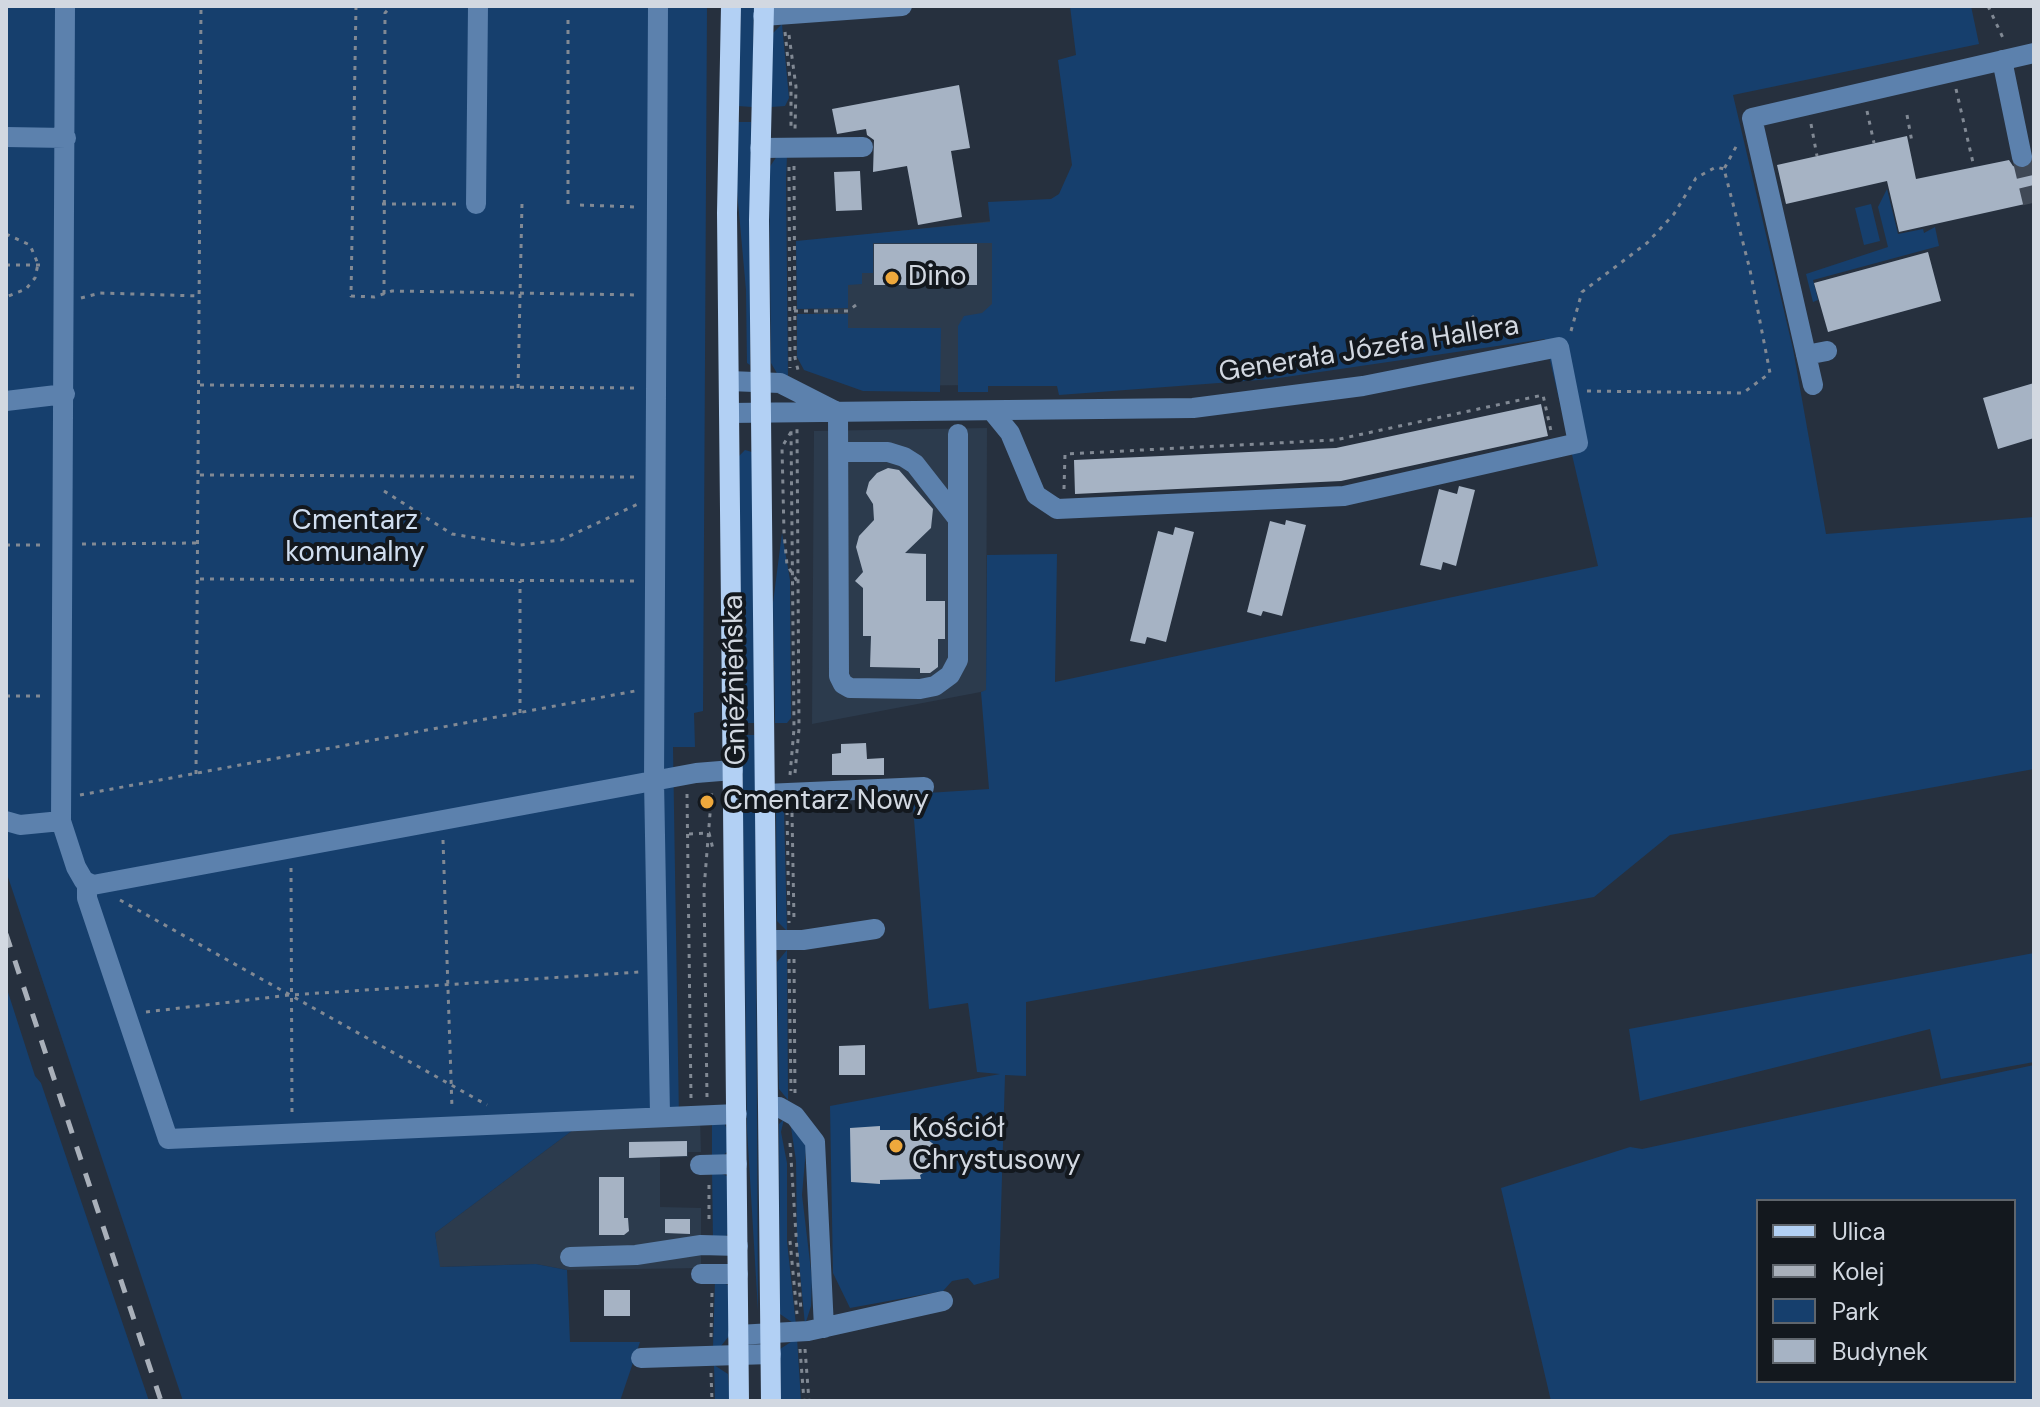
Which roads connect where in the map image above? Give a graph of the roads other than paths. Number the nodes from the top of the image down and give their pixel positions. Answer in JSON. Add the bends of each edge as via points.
{"nodes":[{"id":1,"x":65,"y":6,"type":"edge"},
{"id":2,"x":478,"y":6,"type":"edge"},
{"id":3,"x":658,"y":6,"type":"edge"},
{"id":4,"x":731,"y":6,"type":"edge"},
{"id":5,"x":902,"y":6,"type":"edge"},
{"id":6,"x":763,"y":11,"type":"edge"},
{"id":7,"x":2019,"y":56,"type":"edge"},
{"id":8,"x":6,"y":137,"type":"edge"},
{"id":9,"x":66,"y":138,"type":"junction"},
{"id":10,"x":863,"y":147,"type":"dead end"},
{"id":11,"x":760,"y":148,"type":"junction"},
{"id":12,"x":2022,"y":157,"type":"tunnel mouth"},
{"id":13,"x":472,"y":204,"type":"road end"},
{"id":14,"x":729,"y":381,"type":"junction"},
{"id":15,"x":761,"y":381,"type":"junction"},
{"id":16,"x":1813,"y":385,"type":"dead end"},
{"id":17,"x":65,"y":394,"type":"junction"},
{"id":18,"x":6,"y":401,"type":"edge"},
{"id":19,"x":992,"y":411,"type":"junction"},
{"id":20,"x":729,"y":413,"type":"junction"},
{"id":21,"x":761,"y":413,"type":"junction"},
{"id":22,"x":838,"y":413,"type":"junction"},
{"id":23,"x":958,"y":434,"type":"dead end"},
{"id":24,"x":839,"y":452,"type":"junction"},
{"id":25,"x":958,"y":519,"type":"junction"},
{"id":26,"x":733,"y":770,"type":"junction"},
{"id":27,"x":654,"y":780,"type":"junction"},
{"id":28,"x":924,"y":787,"type":"dead end"},
{"id":29,"x":765,"y":794,"type":"junction"},
{"id":30,"x":6,"y":821,"type":"edge"},
{"id":31,"x":61,"y":821,"type":"junction"},
{"id":32,"x":87,"y":882,"type":"junction"},
{"id":33,"x":875,"y":929,"type":"dead end"},
{"id":34,"x":767,"y":940,"type":"junction"},
{"id":35,"x":788,"y":1104,"type":"junction"},
{"id":36,"x":737,"y":1114,"type":"junction"},
{"id":37,"x":660,"y":1115,"type":"junction"},
{"id":38,"x":737,"y":1164,"type":"junction"},
{"id":39,"x":700,"y":1165,"type":"dead end"},
{"id":40,"x":738,"y":1246,"type":"junction"},
{"id":41,"x":570,"y":1257,"type":"dead end"},
{"id":42,"x":701,"y":1274,"type":"dead end"},
{"id":43,"x":738,"y":1274,"type":"junction"},
{"id":44,"x":943,"y":1301,"type":"dead end"},
{"id":45,"x":824,"y":1328,"type":"junction"},
{"id":46,"x":770,"y":1344,"type":"junction"},
{"id":47,"x":738,"y":1345,"type":"junction"},
{"id":48,"x":641,"y":1358,"type":"dead end"},
{"id":49,"x":739,"y":1401,"type":"edge"},
{"id":50,"x":771,"y":1401,"type":"edge"}],
"edges":[{"from":1,"to":9,"type":"street"},
{"from":2,"to":13,"type":"street"},
{"from":3,"to":27,"type":"street"},
{"from":4,"to":14,"type":"main road","name":"Gnieźnieńska"},
{"from":5,"to":6,"type":"street","via":[[787,19]]},
{"from":6,"to":11,"type":"main road","name":"Gnieźnieńska"},
{"from":7,"to":12,"type":"street"},
{"from":7,"to":16,"type":"street","via":[[1752,118],[1816,353]]},
{"from":8,"to":9,"type":"street"},
{"from":9,"to":17,"type":"street"},
{"from":10,"to":11,"type":"street"},
{"from":11,"to":15,"type":"main road","name":"Gnieźnieńska"},
{"from":14,"to":15,"type":"street","name":"Generała Józefa Hallera"},
{"from":14,"to":20,"type":"main road","name":"Gnieźnieńska"},
{"from":15,"to":21,"type":"main road","name":"Gnieźnieńska"},
{"from":15,"to":22,"type":"street","name":"Generała Józefa Hallera","via":[[795,380]]},
{"from":17,"to":18,"type":"street"},
{"from":17,"to":31,"type":"street"},
{"from":19,"to":19,"type":"street","name":"Generała Józefa Hallera","via":[[1010,433],[1036,495],[1064,509],[1344,496],[1578,443],[1559,347],[1363,386],[1193,408]]},
{"from":19,"to":22,"type":"street","name":"Generała Józefa Hallera"},
{"from":20,"to":21,"type":"street","name":"Generała Józefa Hallera"},
{"from":20,"to":26,"type":"main road","name":"Gnieźnieńska"},
{"from":21,"to":22,"type":"street","name":"Generała Józefa Hallera","via":[[796,423]]},
{"from":21,"to":29,"type":"main road","name":"Gnieźnieńska"},
{"from":22,"to":24,"type":"street"},
{"from":23,"to":25,"type":"street"},
{"from":24,"to":25,"type":"street","via":[[904,457]]},
{"from":24,"to":25,"type":"street","via":[[839,676],[850,688],[920,689],[950,675],[958,660]]},
{"from":26,"to":27,"type":"street"},
{"from":26,"to":36,"type":"main road","name":"Gnieźnieńska"},
{"from":27,"to":32,"type":"street","via":[[106,883]]},
{"from":27,"to":37,"type":"street"},
{"from":28,"to":29,"type":"street"},
{"from":29,"to":34,"type":"main road","name":"Gnieźnieńska"},
{"from":30,"to":31,"type":"street"},
{"from":31,"to":32,"type":"street","via":[[76,867]]},
{"from":32,"to":37,"type":"street","via":[[87,898],[168,1139]]},
{"from":33,"to":34,"type":"street"},
{"from":34,"to":35,"type":"main road","name":"Gnieźnieńska"},
{"from":35,"to":45,"type":"street","via":[[815,1142]]},
{"from":35,"to":46,"type":"main road","name":"Gnieźnieńska"},
{"from":36,"to":37,"type":"street"},
{"from":36,"to":38,"type":"main road","name":"Gnieźnieńska"},
{"from":38,"to":39,"type":"street"},
{"from":38,"to":40,"type":"main road","name":"Gnieźnieńska"},
{"from":40,"to":41,"type":"street"},
{"from":40,"to":43,"type":"main road","name":"Gnieźnieńska"},
{"from":42,"to":43,"type":"street"},
{"from":43,"to":47,"type":"main road","name":"Gnieźnieńska"},
{"from":44,"to":45,"type":"street"},
{"from":45,"to":46,"type":"street","via":[[802,1328]]},
{"from":46,"to":47,"type":"street"},
{"from":46,"to":50,"type":"main road","name":"Gnieźnieńska"},
{"from":47,"to":48,"type":"street"},
{"from":47,"to":49,"type":"main road","name":"Gnieźnieńska"}]}
